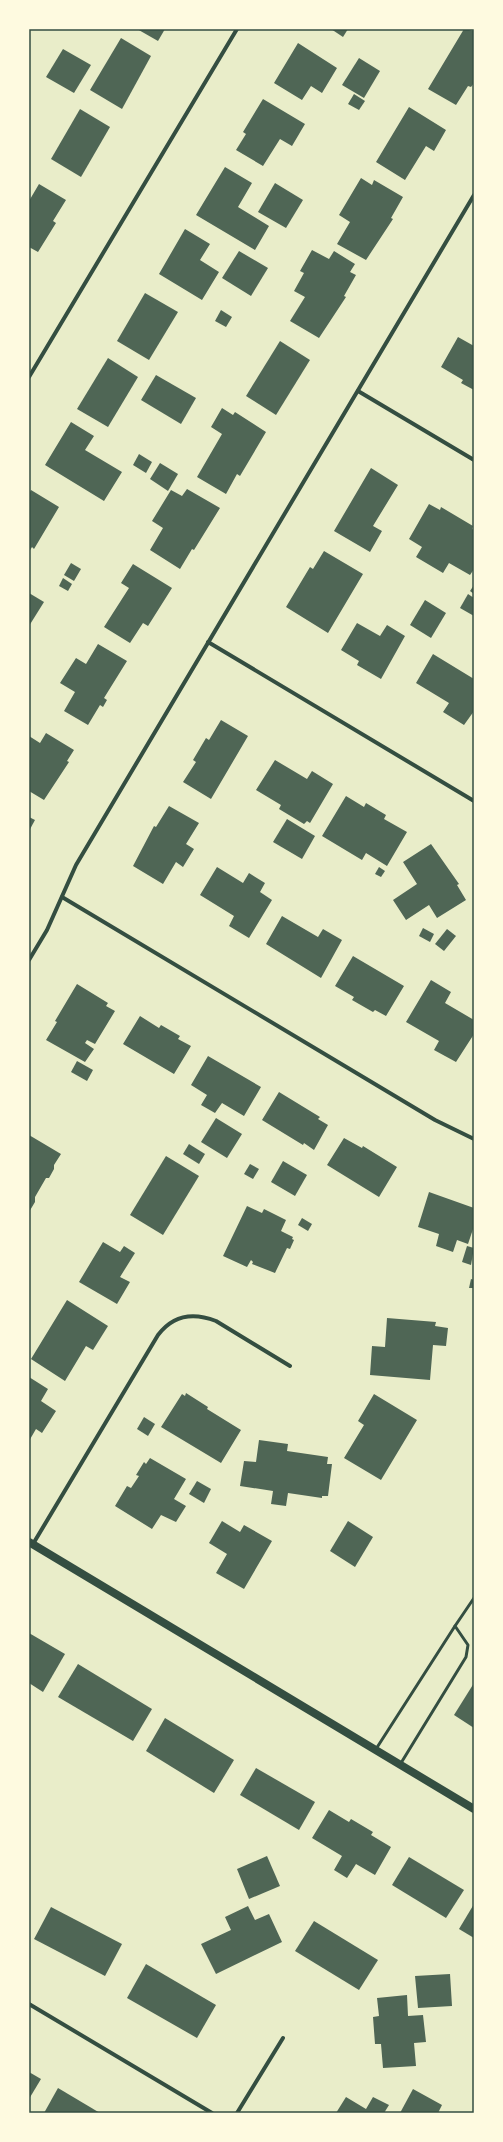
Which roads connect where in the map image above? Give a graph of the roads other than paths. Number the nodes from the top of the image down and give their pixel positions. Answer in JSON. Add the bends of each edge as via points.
{"nodes":[{"id":1,"x":237,"y":29,"type":"edge"},
{"id":2,"x":474,"y":195,"type":"edge"},
{"id":3,"x":29,"y":377,"type":"edge"},
{"id":4,"x":358,"y":390,"type":"junction"},
{"id":5,"x":474,"y":460,"type":"edge"},
{"id":6,"x":208,"y":642,"type":"junction"},
{"id":7,"x":474,"y":801,"type":"edge"},
{"id":8,"x":62,"y":897,"type":"junction"},
{"id":9,"x":29,"y":960,"type":"edge"},
{"id":10,"x":474,"y":1139,"type":"edge"},
{"id":11,"x":290,"y":1366,"type":"dead end"},
{"id":12,"x":31,"y":1544,"type":"edge"},
{"id":13,"x":474,"y":1598,"type":"edge"},
{"id":14,"x":455,"y":1626,"type":"junction"},
{"id":15,"x":375,"y":1750,"type":"junction"},
{"id":16,"x":400,"y":1765,"type":"junction"},
{"id":17,"x":474,"y":1809,"type":"edge"},
{"id":18,"x":29,"y":2004,"type":"edge"},
{"id":19,"x":283,"y":2038,"type":"dead end"},
{"id":20,"x":212,"y":2113,"type":"edge"},
{"id":21,"x":237,"y":2113,"type":"edge"}],
"edges":[{"from":1,"to":3,"type":"street"},
{"from":2,"to":4,"type":"street"},
{"from":4,"to":5,"type":"street"},
{"from":4,"to":6,"type":"street"},
{"from":6,"to":7,"type":"street"},
{"from":6,"to":8,"type":"street","via":[[76,865]]},
{"from":8,"to":9,"type":"street","via":[[47,930]]},
{"from":8,"to":10,"type":"street","via":[[434,1120]]},
{"from":11,"to":12,"type":"street","via":[[216,1321],[193,1315],[172,1321],[158,1335]]},
{"from":12,"to":15,"type":"main road"},
{"from":13,"to":14,"type":"lane"},
{"from":14,"to":15,"type":"lane"},
{"from":14,"to":16,"type":"lane","via":[[468,1645],[466,1657]]},
{"from":15,"to":16,"type":"main road"},
{"from":16,"to":17,"type":"main road"},
{"from":18,"to":20,"type":"street"},
{"from":19,"to":21,"type":"street"}]}
